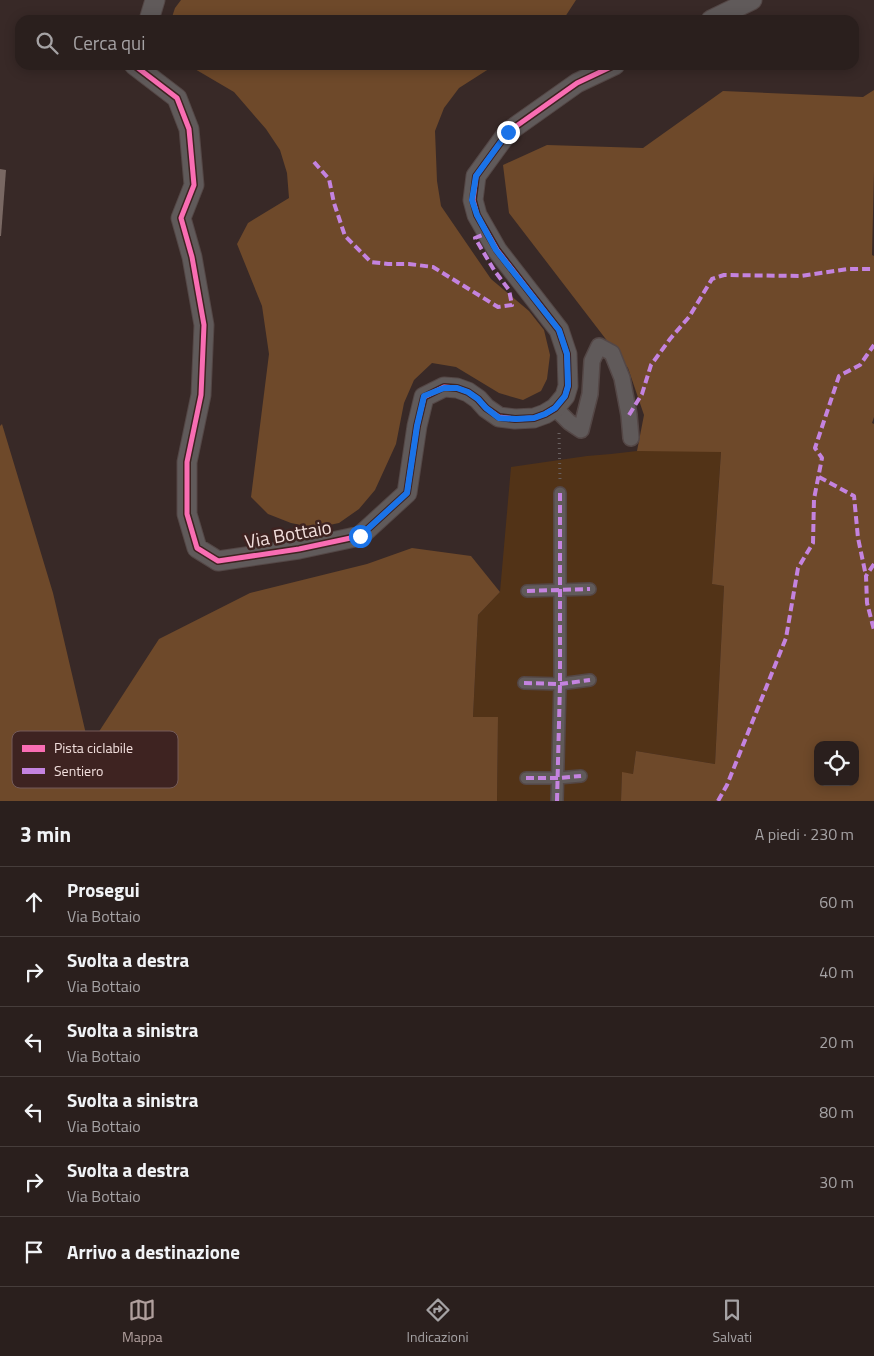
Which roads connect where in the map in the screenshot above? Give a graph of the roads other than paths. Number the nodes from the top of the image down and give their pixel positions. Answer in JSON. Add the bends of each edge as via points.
{"nodes":[{"id":1,"x":154,"y":0,"type":"edge"},
{"id":2,"x":752,"y":0,"type":"edge"},
{"id":3,"x":150,"y":15,"type":"edge"},
{"id":4,"x":721,"y":15,"type":"edge"},
{"id":5,"x":141,"y":70,"type":"edge"},
{"id":6,"x":604,"y":70,"type":"edge"},
{"id":7,"x":555,"y":408,"type":"junction"},
{"id":8,"x":631,"y":438,"type":"dead end"},
{"id":9,"x":560,"y":493,"type":"road end"},
{"id":10,"x":561,"y":589,"type":"junction"},
{"id":11,"x":590,"y":589,"type":"dead end"},
{"id":12,"x":527,"y":591,"type":"dead end"},
{"id":13,"x":590,"y":680,"type":"dead end"},
{"id":14,"x":524,"y":684,"type":"dead end"},
{"id":15,"x":560,"y":684,"type":"junction"},
{"id":16,"x":581,"y":776,"type":"dead end"},
{"id":17,"x":526,"y":778,"type":"dead end"},
{"id":18,"x":558,"y":778,"type":"junction"},
{"id":19,"x":557,"y":801,"type":"edge"}],
"edges":[{"from":1,"to":3,"type":"street"},
{"from":2,"to":4,"type":"street"},
{"from":5,"to":7,"type":"street","name":"Via Bottaio","via":[[177,98],[190,129],[194,186],[180,218],[192,257],[204,325],[201,395],[187,462],[187,514],[197,548],[218,561],[360,536],[407,493],[424,396],[444,388],[468,392],[499,418],[534,418]]},
{"from":6,"to":7,"type":"street","via":[[577,83],[508,132],[476,176],[472,200],[496,250],[559,330],[567,354],[568,386],[565,396]]},
{"from":7,"to":8,"type":"street","via":[[581,430],[590,394],[592,361],[599,346],[612,353],[622,378]]},
{"from":9,"to":10,"type":"street"},
{"from":10,"to":11,"type":"street"},
{"from":10,"to":12,"type":"street"},
{"from":10,"to":15,"type":"street"},
{"from":13,"to":15,"type":"street"},
{"from":14,"to":15,"type":"street"},
{"from":15,"to":18,"type":"street"},
{"from":16,"to":18,"type":"street"},
{"from":17,"to":18,"type":"street"},
{"from":18,"to":19,"type":"street"}]}
